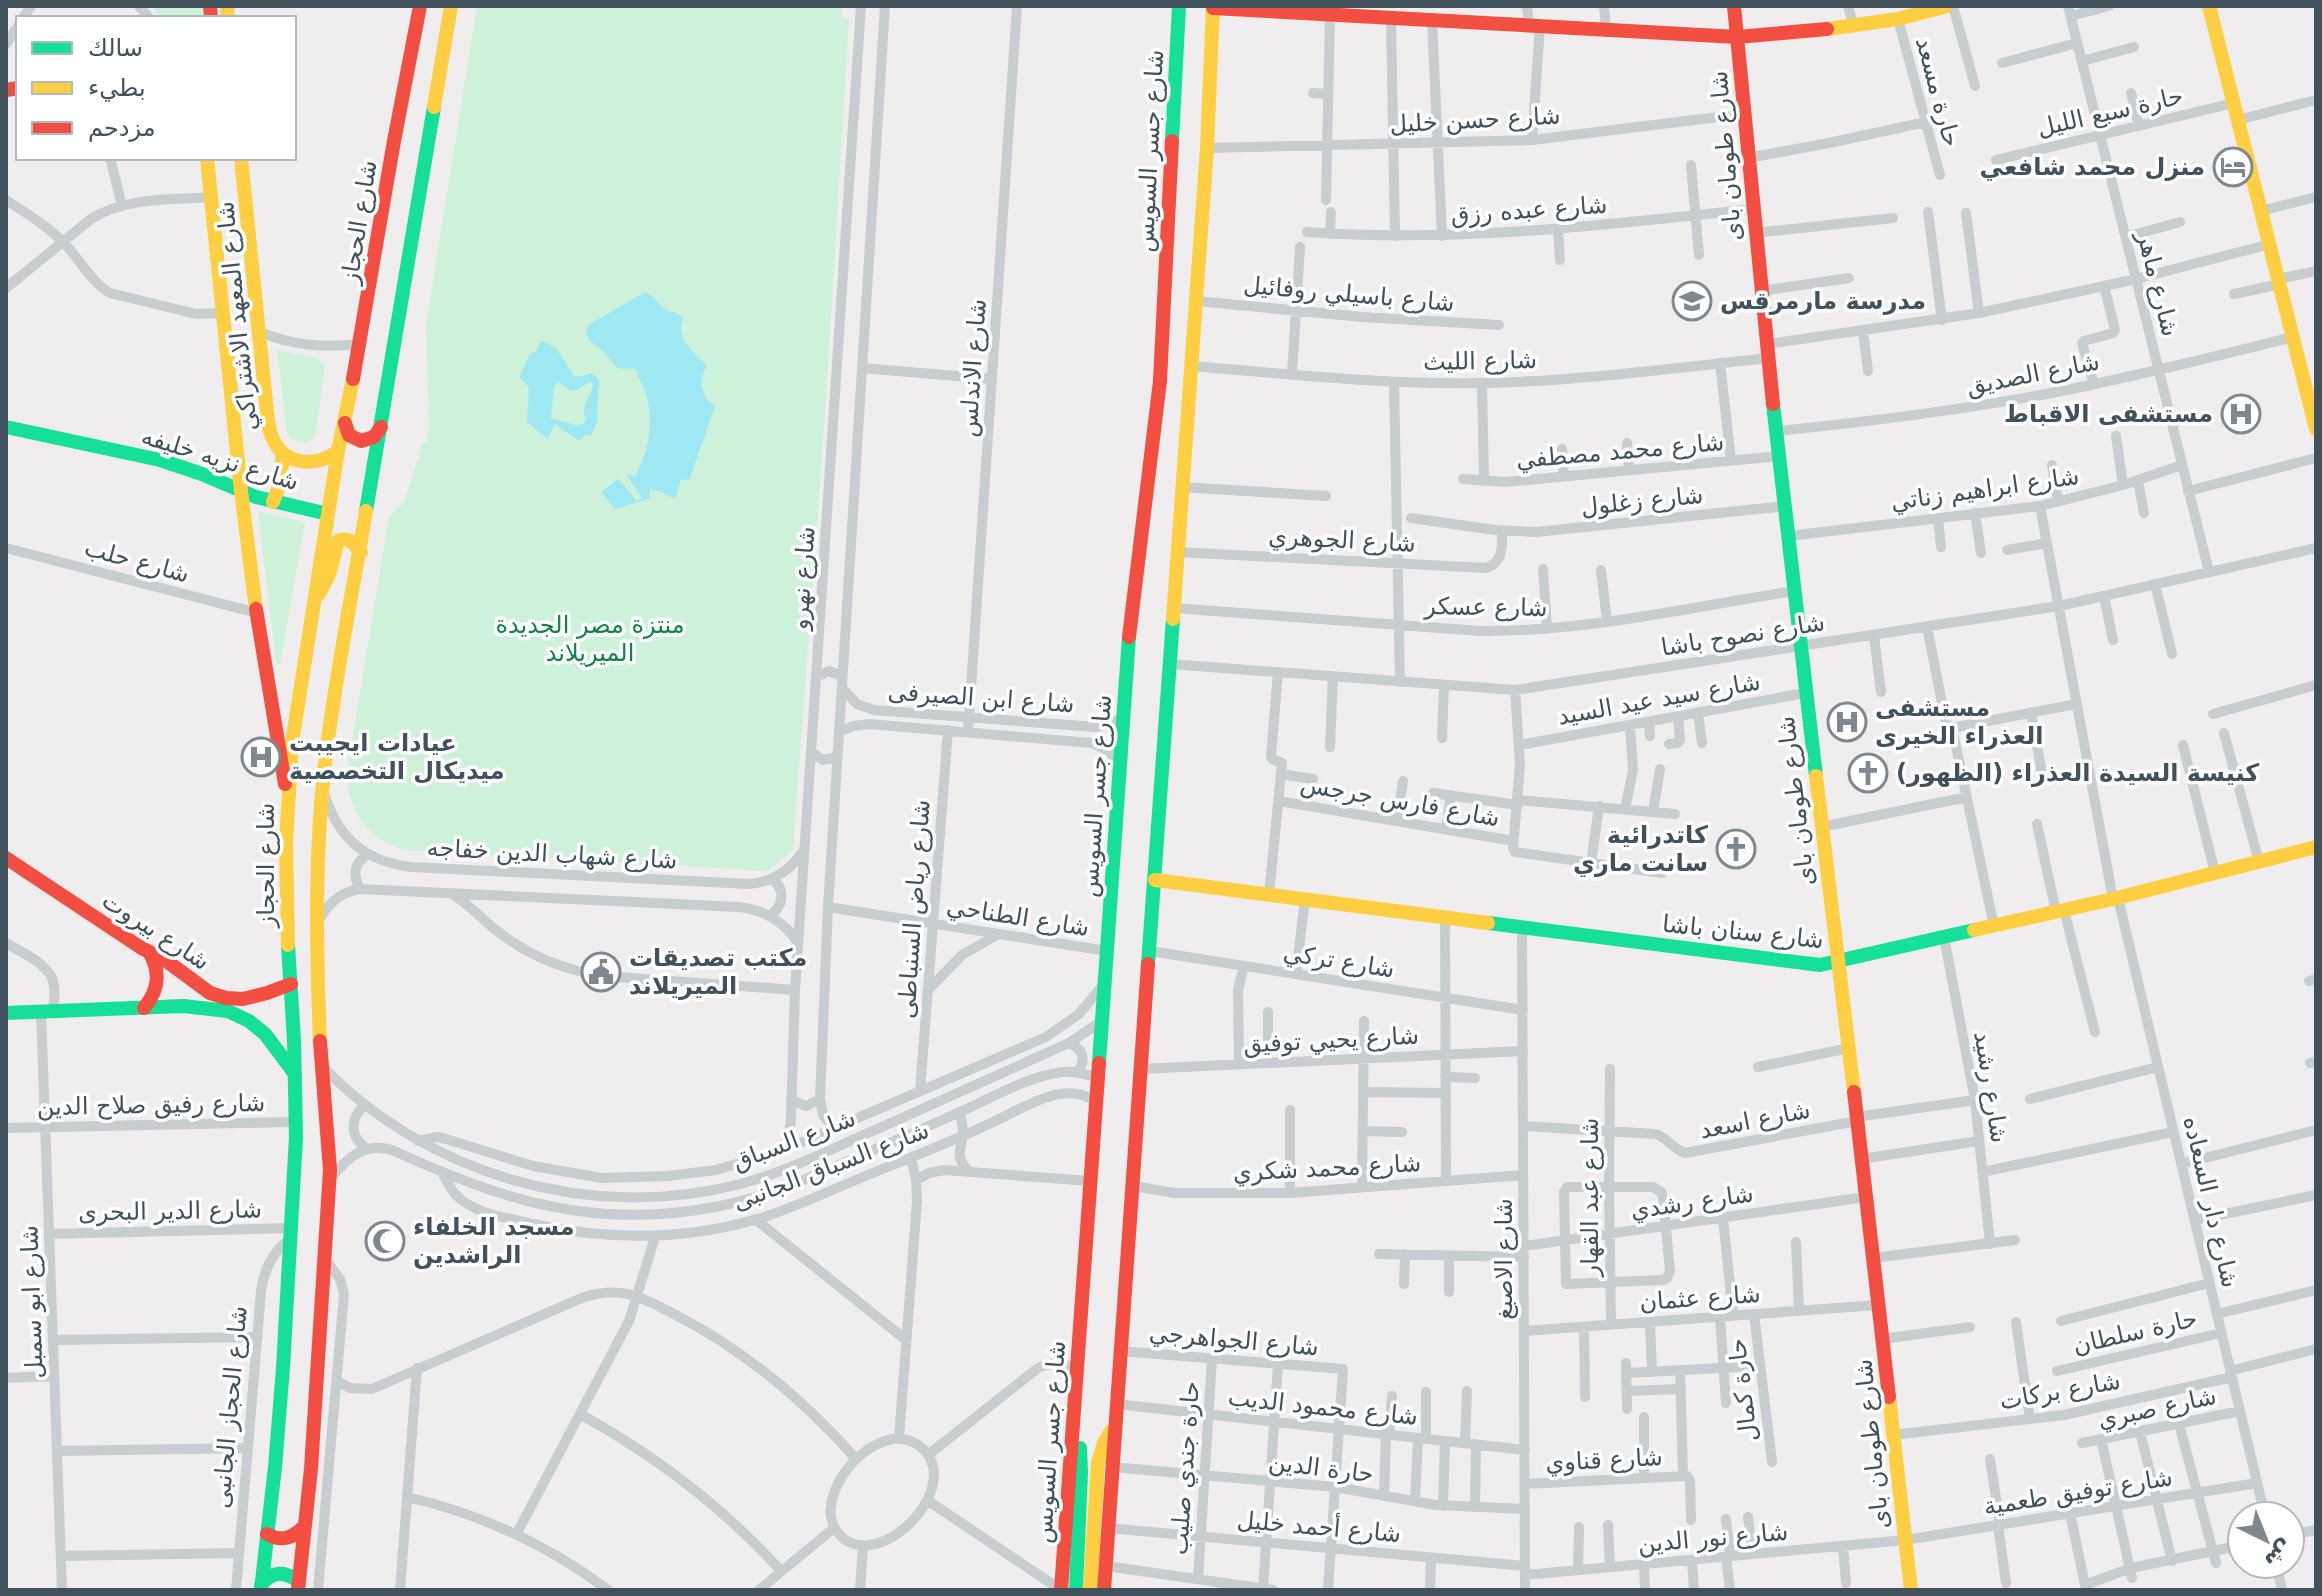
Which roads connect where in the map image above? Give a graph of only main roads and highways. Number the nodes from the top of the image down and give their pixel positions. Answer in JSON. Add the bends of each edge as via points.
{"nodes":[{"id":1,"x":420,"y":6,"type":"edge"},
{"id":2,"x":451,"y":6,"type":"edge"},
{"id":3,"x":1179,"y":6,"type":"edge"},
{"id":4,"x":1734,"y":6,"type":"edge"},
{"id":5,"x":1947,"y":6,"type":"edge"},
{"id":6,"x":2209,"y":6,"type":"edge"},
{"id":7,"x":1213,"y":7,"type":"edge"},
{"id":8,"x":1383,"y":14,"type":"edge"},
{"id":9,"x":1737,"y":37,"type":"junction"},
{"id":10,"x":207,"y":160,"type":"edge"},
{"id":11,"x":241,"y":160,"type":"edge"},
{"id":12,"x":2313,"y":408,"type":"edge"},
{"id":13,"x":345,"y":423,"type":"junction"},
{"id":14,"x":6,"y":427,"type":"edge"},
{"id":15,"x":381,"y":427,"type":"junction"},
{"id":16,"x":2316,"y":429,"type":"edge"},
{"id":17,"x":338,"y":451,"type":"junction"},
{"id":18,"x":283,"y":453,"type":"junction"},
{"id":19,"x":241,"y":491,"type":"junction"},
{"id":20,"x":273,"y":502,"type":"junction"},
{"id":21,"x":328,"y":514,"type":"junction"},
{"id":22,"x":361,"y":552,"type":"junction"},
{"id":23,"x":313,"y":602,"type":"junction"},
{"id":24,"x":287,"y":797,"type":"junction"},
{"id":25,"x":2316,"y":847,"type":"edge"},
{"id":26,"x":6,"y":858,"type":"edge"},
{"id":27,"x":1155,"y":880,"type":"junction"},
{"id":28,"x":149,"y":952,"type":"junction"},
{"id":29,"x":1839,"y":962,"type":"junction"},
{"id":30,"x":291,"y":984,"type":"junction"},
{"id":31,"x":144,"y":1008,"type":"junction"},
{"id":32,"x":6,"y":1013,"type":"edge"},
{"id":33,"x":295,"y":1074,"type":"junction"},
{"id":34,"x":1074,"y":1423,"type":"junction"},
{"id":35,"x":1114,"y":1426,"type":"junction"},
{"id":36,"x":305,"y":1526,"type":"junction"},
{"id":37,"x":267,"y":1534,"type":"junction"},
{"id":38,"x":299,"y":1586,"type":"edge"},
{"id":39,"x":261,"y":1588,"type":"edge"},
{"id":40,"x":1061,"y":1590,"type":"edge"},
{"id":41,"x":1076,"y":1590,"type":"edge"},
{"id":42,"x":1090,"y":1590,"type":"edge"},
{"id":43,"x":1104,"y":1590,"type":"edge"},
{"id":44,"x":1911,"y":1590,"type":"edge"}],
"edges":[{"from":1,"to":13,"type":"main road","name":"شارع الحجاز"},
{"from":2,"to":15,"type":"main road"},
{"from":3,"to":34,"type":"main road","name":"شارع جسر السويس","via":[[1160,381],[1129,636]]},
{"from":4,"to":9,"type":"main road","name":"شارع طومان باى"},
{"from":5,"to":9,"type":"main road","via":[[1854,27]]},
{"from":6,"to":12,"type":"main road"},
{"from":7,"to":8,"type":"main road"},
{"from":7,"to":27,"type":"main road"},
{"from":8,"to":9,"type":"main road"},
{"from":9,"to":29,"type":"main road","name":"شارع طومان باى","via":[[1805,693]]},
{"from":10,"to":19,"type":"main road","name":"شارع المعهد الاشتراكي"},
{"from":11,"to":18,"type":"main road","name":"شارع المعهد الاشتراكي","via":[[270,432]]},
{"from":12,"to":16,"type":"main road"},
{"from":13,"to":15,"type":"main road","via":[[349,435],[361,441],[374,437]]},
{"from":13,"to":17,"type":"main road","name":"شارع الحجاز"},
{"from":14,"to":19,"type":"main road","name":"شارع نزيه خليفه","via":[[160,460]]},
{"from":15,"to":22,"type":"main road"},
{"from":17,"to":18,"type":"main road","name":"شارع المعهد الاشتراكي","via":[[314,462]]},
{"from":17,"to":21,"type":"main road","name":"شارع الحجاز"},
{"from":18,"to":20,"type":"main road"},
{"from":19,"to":20,"type":"main road","name":"شارع نزيه خليفه"},
{"from":19,"to":24,"type":"main road","name":"شارع المعهد الاشتراكي"},
{"from":20,"to":21,"type":"main road","name":"شارع نزيه خليفه"},
{"from":21,"to":23,"type":"main road","name":"شارع الحجاز"},
{"from":22,"to":23,"type":"main road","via":[[349,539],[338,541],[329,575]]},
{"from":22,"to":36,"type":"main road","via":[[327,747],[318,846],[321,1064],[330,1180]]},
{"from":23,"to":24,"type":"main road","name":"شارع الحجاز"},
{"from":24,"to":30,"type":"main road","name":"شارع الحجاز"},
{"from":25,"to":29,"type":"main road","name":"شارع سنان باشا"},
{"from":26,"to":28,"type":"main road","name":"شارع بيروت"},
{"from":27,"to":29,"type":"main road","name":"شارع سنان باشا","via":[[1809,965]]},
{"from":27,"to":35,"type":"main road"},
{"from":28,"to":30,"type":"main road","name":"شارع بيروت","via":[[221,997],[250,998]]},
{"from":28,"to":31,"type":"main road","via":[[158,979]]},
{"from":29,"to":44,"type":"main road","name":"شارع طومان باى"},
{"from":30,"to":33,"type":"main road","name":"شارع الحجاز"},
{"from":31,"to":32,"type":"main road"},
{"from":31,"to":33,"type":"main road","via":[[234,1013],[262,1031]]},
{"from":33,"to":37,"type":"main road","name":"شارع الحجاز","via":[[292,1233]]},
{"from":34,"to":40,"type":"main road","name":"شارع جسر السويس"},
{"from":34,"to":41,"type":"main road","via":[[1082,1462]]},
{"from":35,"to":42,"type":"main road","via":[[1098,1463]]},
{"from":35,"to":43,"type":"main road"},
{"from":36,"to":37,"type":"main road","via":[[286,1539]]},
{"from":36,"to":38,"type":"main road"},
{"from":37,"to":39,"type":"main road","name":"شارع الحجاز"},
{"from":38,"to":39,"type":"main road","via":[[290,1575],[279,1573],[269,1576]]}]}
